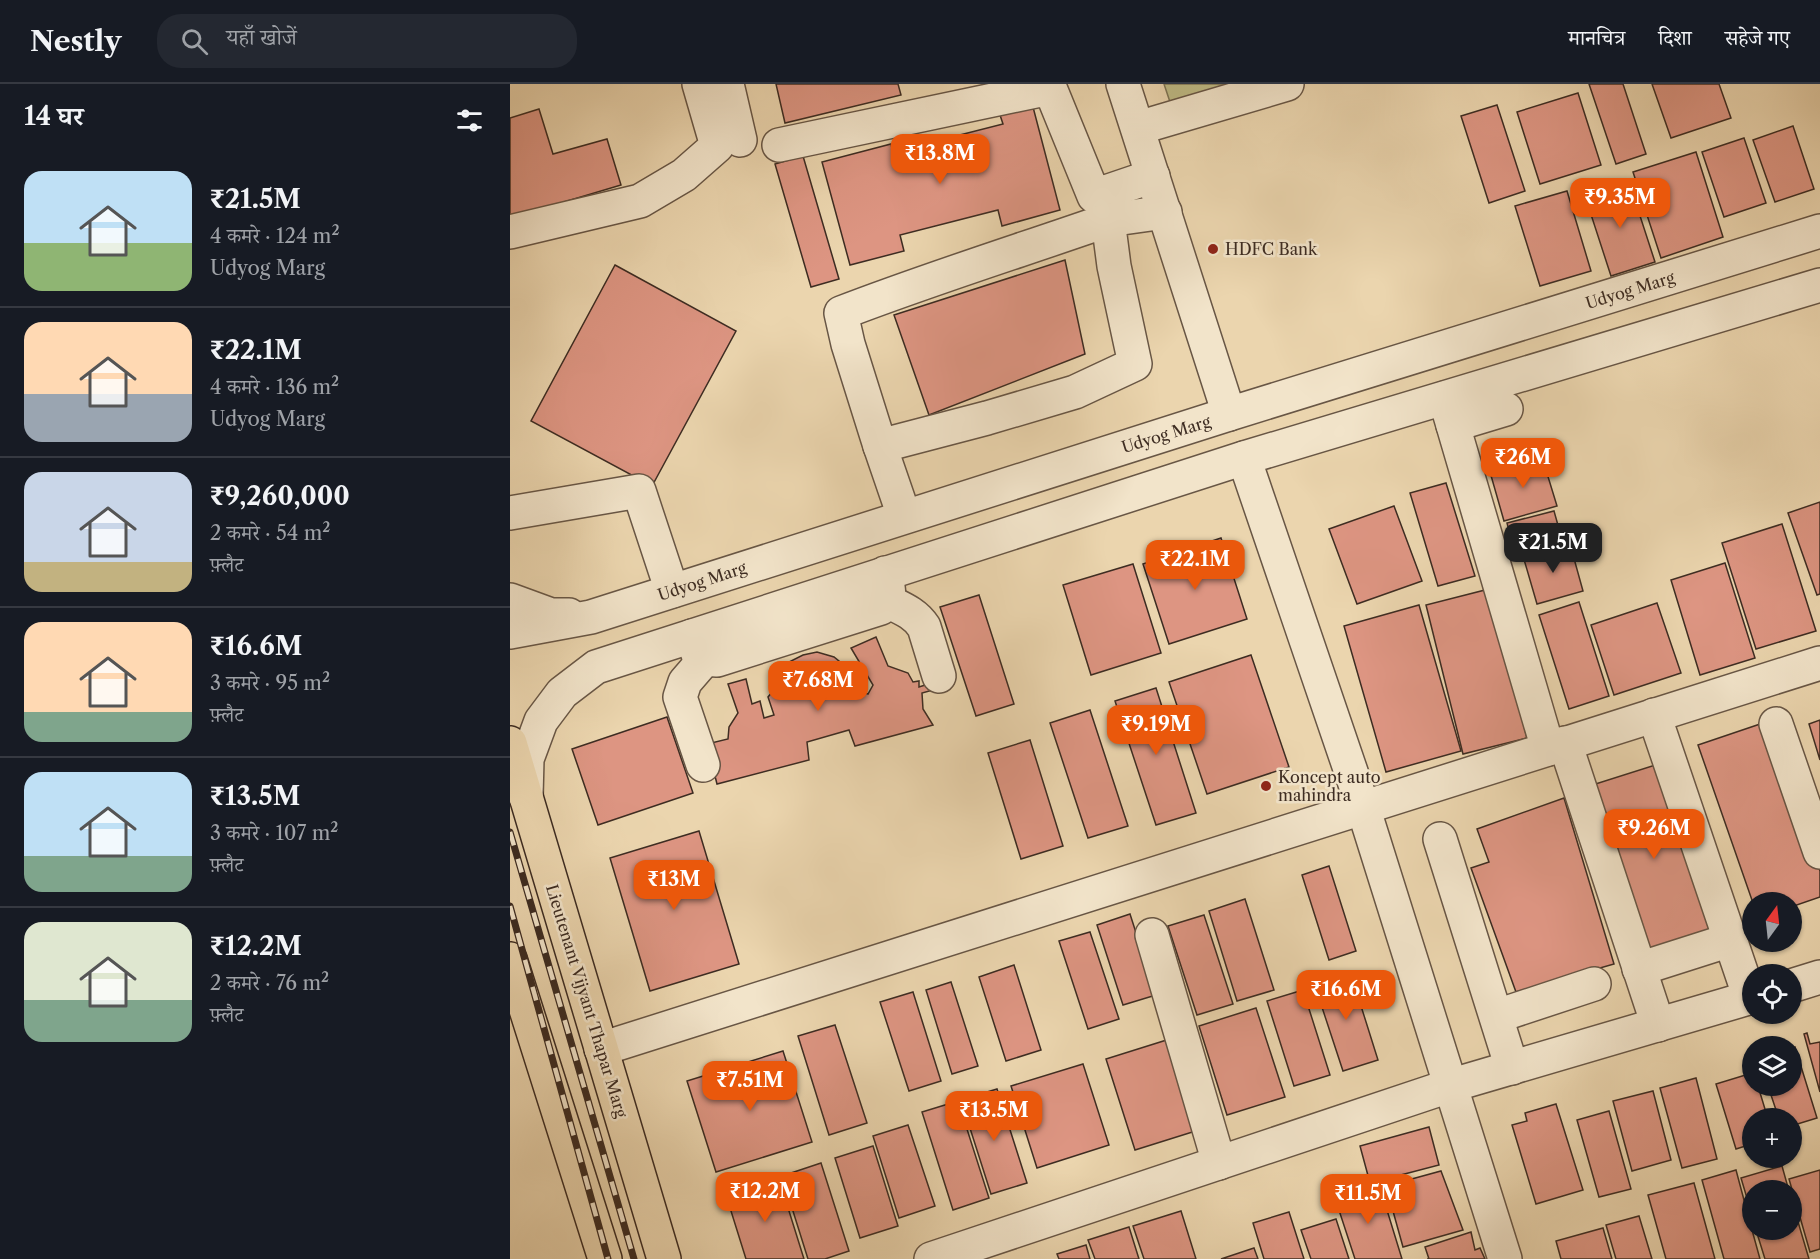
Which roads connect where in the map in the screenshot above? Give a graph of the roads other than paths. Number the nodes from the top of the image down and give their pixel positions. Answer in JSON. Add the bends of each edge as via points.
{"nodes":[{"id":1,"x":699,"y":84,"type":"edge"},
{"id":2,"x":727,"y":84,"type":"edge"},
{"id":3,"x":1123,"y":84,"type":"edge"},
{"id":4,"x":1287,"y":84,"type":"edge"},
{"id":5,"x":1138,"y":128,"type":"junction"},
{"id":6,"x":740,"y":140,"type":"dead end"},
{"id":7,"x":779,"y":145,"type":"dead end"},
{"id":8,"x":1153,"y":176,"type":"junction"},
{"id":9,"x":1165,"y":212,"type":"junction"},
{"id":10,"x":1108,"y":220,"type":"junction"},
{"id":11,"x":1820,"y":231,"type":"edge"},
{"id":12,"x":510,"y":232,"type":"edge"},
{"id":13,"x":1820,"y":285,"type":"edge"},
{"id":14,"x":1506,"y":409,"type":"dead end"},
{"id":15,"x":1449,"y":411,"type":"junction"},
{"id":16,"x":1229,"y":414,"type":"junction"},
{"id":17,"x":880,"y":446,"type":"junction"},
{"id":18,"x":1244,"y":458,"type":"junction"},
{"id":19,"x":510,"y":513,"type":"edge"},
{"id":20,"x":904,"y":516,"type":"junction"},
{"id":21,"x":886,"y":587,"type":"junction"},
{"id":22,"x":672,"y":591,"type":"junction"},
{"id":23,"x":510,"y":600,"type":"edge"},
{"id":24,"x":591,"y":617,"type":"junction"},
{"id":25,"x":510,"y":632,"type":"edge"},
{"id":26,"x":698,"y":648,"type":"junction"},
{"id":27,"x":1820,"y":663,"type":"edge"},
{"id":28,"x":939,"y":676,"type":"dead end"},
{"id":29,"x":1654,"y":715,"type":"junction"},
{"id":30,"x":1776,"y":724,"type":"dead end"},
{"id":31,"x":510,"y":743,"type":"edge"},
{"id":32,"x":1556,"y":746,"type":"junction"},
{"id":33,"x":1690,"y":754,"type":"dead end"},
{"id":34,"x":703,"y":765,"type":"dead end"},
{"id":35,"x":526,"y":797,"type":"junction"},
{"id":36,"x":1363,"y":807,"type":"junction"},
{"id":37,"x":1440,"y":839,"type":"dead end"},
{"id":38,"x":1820,"y":852,"type":"edge"},
{"id":39,"x":1742,"y":925,"type":"edge"},
{"id":40,"x":1742,"y":928,"type":"edge"},
{"id":41,"x":1152,"y":935,"type":"dead end"},
{"id":42,"x":1742,"y":939,"type":"edge"},
{"id":43,"x":510,"y":959,"type":"edge"},
{"id":44,"x":1639,"y":969,"type":"junction"},
{"id":45,"x":1820,"y":977,"type":"edge"},
{"id":46,"x":1802,"y":983,"type":"edge"},
{"id":47,"x":1594,"y":984,"type":"dead end"},
{"id":48,"x":1742,"y":995,"type":"edge"},
{"id":49,"x":1497,"y":1016,"type":"junction"},
{"id":50,"x":1658,"y":1025,"type":"junction"},
{"id":51,"x":601,"y":1049,"type":"junction"},
{"id":52,"x":1512,"y":1068,"type":"junction"},
{"id":53,"x":1449,"y":1086,"type":"junction"},
{"id":54,"x":1219,"y":1163,"type":"junction"},
{"id":55,"x":605,"y":1259,"type":"edge"},
{"id":56,"x":664,"y":1259,"type":"edge"},
{"id":57,"x":930,"y":1259,"type":"edge"},
{"id":58,"x":1505,"y":1259,"type":"edge"}],
"edges":[{"from":1,"to":12,"type":"street","via":[[717,146],[684,175],[640,201]]},
{"from":2,"to":6,"type":"street"},
{"from":3,"to":5,"type":"street"},
{"from":4,"to":5,"type":"street"},
{"from":5,"to":8,"type":"street"},
{"from":7,"to":8,"type":"street","via":[[1050,88],[1094,196]]},
{"from":8,"to":9,"type":"street"},
{"from":9,"to":10,"type":"street"},
{"from":9,"to":16,"type":"street"},
{"from":10,"to":17,"type":"street","via":[[1135,364],[1075,392]]},
{"from":10,"to":17,"type":"street","via":[[841,313]]},
{"from":11,"to":16,"type":"street","name":"Udyog Marg"},
{"from":13,"to":15,"type":"street"},
{"from":14,"to":15,"type":"street"},
{"from":15,"to":18,"type":"street"},
{"from":15,"to":32,"type":"street"},
{"from":16,"to":20,"type":"street","name":"Udyog Marg"},
{"from":17,"to":20,"type":"street"},
{"from":18,"to":21,"type":"street"},
{"from":18,"to":36,"type":"street"},
{"from":19,"to":22,"type":"street","via":[[639,491]]},
{"from":20,"to":22,"type":"street","name":"Udyog Marg"},
{"from":21,"to":26,"type":"street"},
{"from":21,"to":28,"type":"street","via":[[924,627]]},
{"from":22,"to":24,"type":"street","name":"Udyog Marg"},
{"from":23,"to":24,"type":"street","via":[[551,615]]},
{"from":24,"to":25,"type":"street","name":"Udyog Marg"},
{"from":26,"to":34,"type":"street","via":[[681,697]]},
{"from":26,"to":35,"type":"street","via":[[596,667],[562,693],[541,721],[527,759]]},
{"from":27,"to":29,"type":"street"},
{"from":29,"to":32,"type":"street"},
{"from":29,"to":40,"type":"street"},
{"from":30,"to":38,"type":"street"},
{"from":31,"to":35,"type":"main road","name":"Lieutenant Vijyant Thapar Marg"},
{"from":32,"to":36,"type":"street"},
{"from":32,"to":44,"type":"street"},
{"from":33,"to":39,"type":"street"},
{"from":35,"to":51,"type":"main road","name":"Lieutenant Vijyant Thapar Marg"},
{"from":36,"to":51,"type":"street"},
{"from":36,"to":53,"type":"street"},
{"from":37,"to":49,"type":"street"},
{"from":41,"to":54,"type":"street"},
{"from":42,"to":44,"type":"street"},
{"from":43,"to":55,"type":"main road"},
{"from":44,"to":50,"type":"street"},
{"from":45,"to":46,"type":"street"},
{"from":47,"to":49,"type":"street"},
{"from":48,"to":50,"type":"street"},
{"from":49,"to":52,"type":"street"},
{"from":50,"to":52,"type":"street"},
{"from":51,"to":56,"type":"main road","name":"Lieutenant Vijyant Thapar Marg"},
{"from":52,"to":53,"type":"street"},
{"from":53,"to":54,"type":"street"},
{"from":53,"to":58,"type":"street"},
{"from":54,"to":57,"type":"street"}]}
